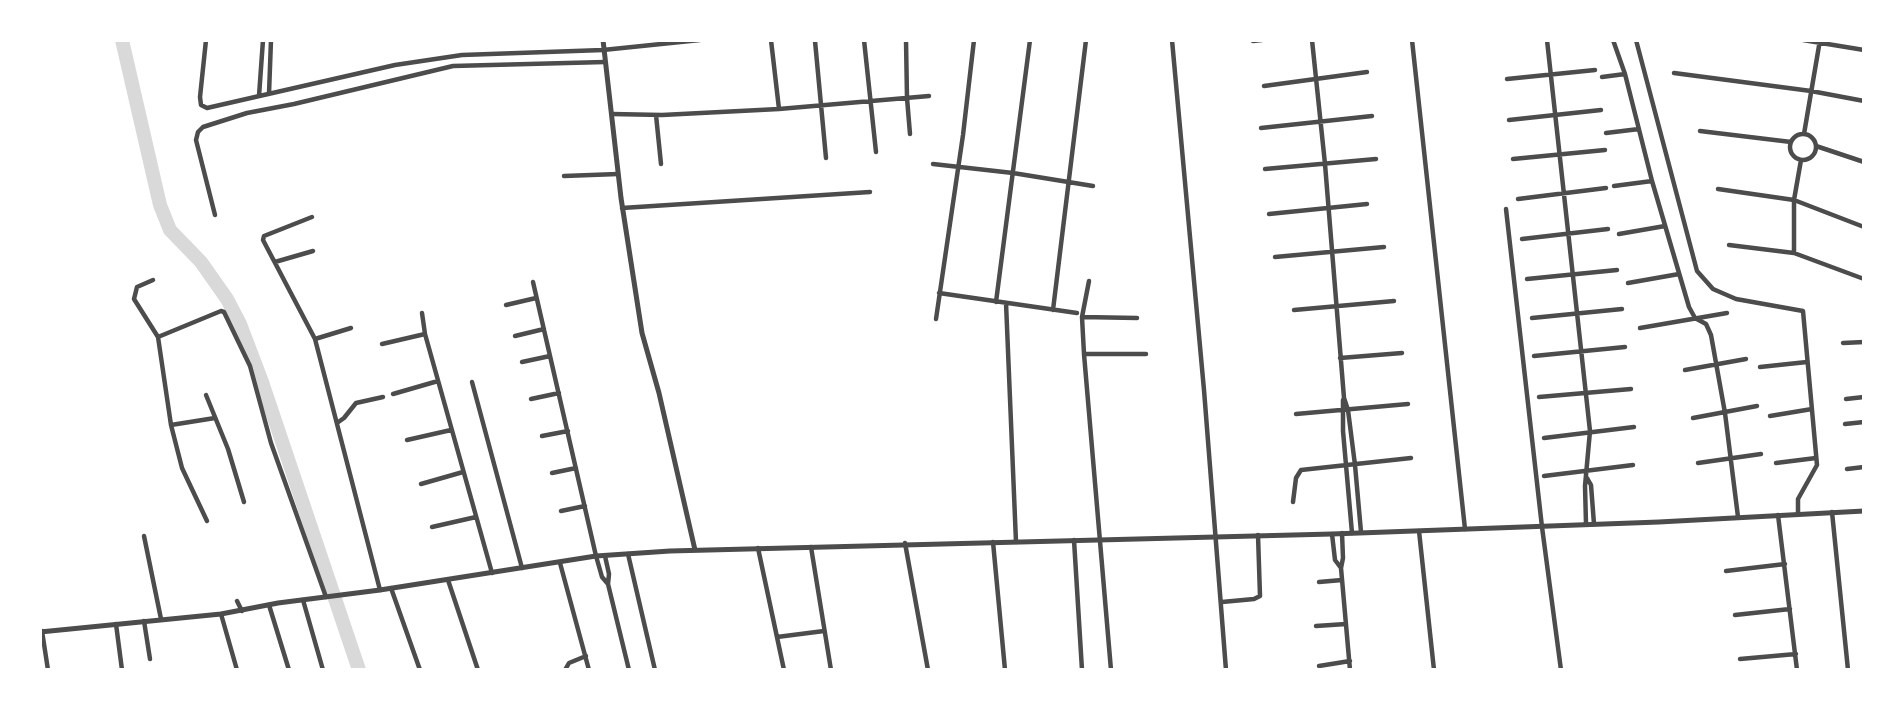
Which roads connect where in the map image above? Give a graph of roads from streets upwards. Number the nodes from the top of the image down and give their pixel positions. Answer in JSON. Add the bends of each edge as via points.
{"nodes":[{"id":1,"x":206,"y":40,"type":"edge"},
{"id":2,"x":263,"y":40,"type":"edge"},
{"id":3,"x":271,"y":40,"type":"edge"},
{"id":4,"x":603,"y":40,"type":"edge"},
{"id":5,"x":700,"y":40,"type":"edge"},
{"id":6,"x":771,"y":40,"type":"edge"},
{"id":7,"x":864,"y":40,"type":"edge"},
{"id":8,"x":906,"y":40,"type":"edge"},
{"id":9,"x":974,"y":40,"type":"edge"},
{"id":10,"x":1030,"y":40,"type":"edge"},
{"id":11,"x":1086,"y":40,"type":"edge"},
{"id":12,"x":1172,"y":40,"type":"edge"},
{"id":13,"x":1262,"y":40,"type":"edge"},
{"id":14,"x":1312,"y":40,"type":"edge"},
{"id":15,"x":1412,"y":40,"type":"edge"},
{"id":16,"x":1547,"y":40,"type":"edge"},
{"id":17,"x":1613,"y":40,"type":"edge"},
{"id":18,"x":1636,"y":40,"type":"edge"},
{"id":19,"x":1803,"y":40,"type":"edge"},
{"id":20,"x":815,"y":41,"type":"edge"},
{"id":21,"x":1252,"y":41,"type":"edge"},
{"id":22,"x":1820,"y":42,"type":"edge"},
{"id":23,"x":603,"y":50,"type":"junction"},
{"id":24,"x":1863,"y":50,"type":"edge"},
{"id":25,"x":605,"y":62,"type":"junction"},
{"id":26,"x":1595,"y":70,"type":"dead end"},
{"id":27,"x":1367,"y":72,"type":"dead end"},
{"id":28,"x":1674,"y":73,"type":"dead end"},
{"id":29,"x":1625,"y":74,"type":"junction"},
{"id":30,"x":1551,"y":75,"type":"junction"},
{"id":31,"x":1602,"y":76,"type":"dead end"},
{"id":32,"x":1316,"y":79,"type":"junction"},
{"id":33,"x":1506,"y":79,"type":"dead end"},
{"id":34,"x":1264,"y":86,"type":"dead end"},
{"id":35,"x":1811,"y":91,"type":"junction"},
{"id":36,"x":268,"y":94,"type":"junction"},
{"id":37,"x":259,"y":96,"type":"junction"},
{"id":38,"x":929,"y":96,"type":"dead end"},
{"id":39,"x":907,"y":98,"type":"junction"},
{"id":40,"x":871,"y":101,"type":"junction"},
{"id":41,"x":1863,"y":101,"type":"edge"},
{"id":42,"x":821,"y":105,"type":"junction"},
{"id":43,"x":779,"y":109,"type":"junction"},
{"id":44,"x":1601,"y":110,"type":"dead end"},
{"id":45,"x":612,"y":114,"type":"junction"},
{"id":46,"x":1555,"y":114,"type":"junction"},
{"id":47,"x":656,"y":115,"type":"junction"},
{"id":48,"x":1372,"y":116,"type":"dead end"},
{"id":49,"x":1509,"y":120,"type":"dead end"},
{"id":50,"x":1320,"y":121,"type":"junction"},
{"id":51,"x":1261,"y":128,"type":"dead end"},
{"id":52,"x":1639,"y":129,"type":"junction"},
{"id":53,"x":1700,"y":131,"type":"dead end"},
{"id":54,"x":1606,"y":133,"type":"dead end"},
{"id":55,"x":910,"y":134,"type":"dead end"},
{"id":56,"x":1804,"y":134,"type":"junction"},
{"id":57,"x":1791,"y":142,"type":"junction"},
{"id":58,"x":1816,"y":146,"type":"junction"},
{"id":59,"x":1605,"y":150,"type":"dead end"},
{"id":60,"x":876,"y":152,"type":"dead end"},
{"id":61,"x":1560,"y":154,"type":"junction"},
{"id":62,"x":826,"y":158,"type":"dead end"},
{"id":63,"x":1376,"y":159,"type":"dead end"},
{"id":64,"x":1513,"y":159,"type":"dead end"},
{"id":65,"x":1801,"y":160,"type":"junction"},
{"id":66,"x":1863,"y":162,"type":"edge"},
{"id":67,"x":661,"y":164,"type":"dead end"},
{"id":68,"x":933,"y":164,"type":"dead end"},
{"id":69,"x":1325,"y":164,"type":"junction"},
{"id":70,"x":958,"y":167,"type":"junction"},
{"id":71,"x":1265,"y":169,"type":"dead end"},
{"id":72,"x":1013,"y":173,"type":"junction"},
{"id":73,"x":618,"y":174,"type":"junction"},
{"id":74,"x":564,"y":176,"type":"dead end"},
{"id":75,"x":1652,"y":181,"type":"junction"},
{"id":76,"x":1068,"y":183,"type":"junction"},
{"id":77,"x":1094,"y":186,"type":"dead end"},
{"id":78,"x":1614,"y":186,"type":"dead end"},
{"id":79,"x":1606,"y":188,"type":"dead end"},
{"id":80,"x":1718,"y":189,"type":"dead end"},
{"id":81,"x":870,"y":192,"type":"dead end"},
{"id":82,"x":1564,"y":194,"type":"junction"},
{"id":83,"x":1518,"y":199,"type":"dead end"},
{"id":84,"x":1794,"y":200,"type":"junction"},
{"id":85,"x":1366,"y":204,"type":"dead end"},
{"id":86,"x":622,"y":208,"type":"junction"},
{"id":87,"x":1327,"y":209,"type":"junction"},
{"id":88,"x":1506,"y":209,"type":"dead end"},
{"id":89,"x":1269,"y":214,"type":"dead end"},
{"id":90,"x":215,"y":215,"type":"dead end"},
{"id":91,"x":312,"y":217,"type":"dead end"},
{"id":92,"x":1665,"y":226,"type":"junction"},
{"id":93,"x":1863,"y":227,"type":"edge"},
{"id":94,"x":1608,"y":229,"type":"dead end"},
{"id":95,"x":1568,"y":234,"type":"junction"},
{"id":96,"x":1619,"y":234,"type":"dead end"},
{"id":97,"x":1522,"y":239,"type":"dead end"},
{"id":98,"x":1729,"y":245,"type":"dead end"},
{"id":99,"x":1384,"y":247,"type":"dead end"},
{"id":100,"x":313,"y":250,"type":"dead end"},
{"id":101,"x":1331,"y":252,"type":"junction"},
{"id":102,"x":1794,"y":253,"type":"junction"},
{"id":103,"x":1275,"y":256,"type":"dead end"},
{"id":104,"x":275,"y":262,"type":"junction"},
{"id":105,"x":1617,"y":270,"type":"dead end"},
{"id":106,"x":1573,"y":273,"type":"junction"},
{"id":107,"x":1679,"y":274,"type":"junction"},
{"id":108,"x":1527,"y":279,"type":"dead end"},
{"id":109,"x":1863,"y":279,"type":"edge"},
{"id":110,"x":153,"y":280,"type":"dead end"},
{"id":111,"x":1089,"y":281,"type":"dead end"},
{"id":112,"x":532,"y":282,"type":"dead end"},
{"id":113,"x":1628,"y":283,"type":"dead end"},
{"id":114,"x":939,"y":293,"type":"junction"},
{"id":115,"x":536,"y":298,"type":"junction"},
{"id":116,"x":1394,"y":301,"type":"dead end"},
{"id":117,"x":996,"y":302,"type":"junction"},
{"id":118,"x":1006,"y":303,"type":"junction"},
{"id":119,"x":506,"y":305,"type":"dead end"},
{"id":120,"x":1335,"y":306,"type":"junction"},
{"id":121,"x":1053,"y":309,"type":"junction"},
{"id":122,"x":1622,"y":309,"type":"dead end"},
{"id":123,"x":1294,"y":310,"type":"dead end"},
{"id":124,"x":422,"y":313,"type":"dead end"},
{"id":125,"x":1077,"y":313,"type":"dead end"},
{"id":126,"x":1727,"y":313,"type":"dead end"},
{"id":127,"x":1577,"y":314,"type":"junction"},
{"id":128,"x":1082,"y":317,"type":"junction"},
{"id":129,"x":1137,"y":318,"type":"dead end"},
{"id":130,"x":1532,"y":318,"type":"dead end"},
{"id":131,"x":1695,"y":318,"type":"junction"},
{"id":132,"x":936,"y":319,"type":"dead end"},
{"id":133,"x":351,"y":328,"type":"dead end"},
{"id":134,"x":1640,"y":328,"type":"dead end"},
{"id":135,"x":544,"y":329,"type":"junction"},
{"id":136,"x":425,"y":334,"type":"junction"},
{"id":137,"x":515,"y":336,"type":"dead end"},
{"id":138,"x":158,"y":337,"type":"junction"},
{"id":139,"x":315,"y":339,"type":"junction"},
{"id":140,"x":1863,"y":342,"type":"edge"},
{"id":141,"x":1843,"y":343,"type":"dead end"},
{"id":142,"x":381,"y":344,"type":"dead end"},
{"id":143,"x":1625,"y":347,"type":"dead end"},
{"id":144,"x":1581,"y":351,"type":"junction"},
{"id":145,"x":1402,"y":353,"type":"dead end"},
{"id":146,"x":1084,"y":354,"type":"junction"},
{"id":147,"x":1146,"y":354,"type":"dead end"},
{"id":148,"x":550,"y":356,"type":"junction"},
{"id":149,"x":1534,"y":356,"type":"dead end"},
{"id":150,"x":1340,"y":358,"type":"junction"},
{"id":151,"x":1746,"y":359,"type":"dead end"},
{"id":152,"x":522,"y":362,"type":"dead end"},
{"id":153,"x":1807,"y":362,"type":"junction"},
{"id":154,"x":1716,"y":364,"type":"junction"},
{"id":155,"x":1760,"y":367,"type":"dead end"},
{"id":156,"x":1684,"y":370,"type":"dead end"},
{"id":157,"x":438,"y":381,"type":"junction"},
{"id":158,"x":472,"y":382,"type":"dead end"},
{"id":159,"x":1630,"y":389,"type":"dead end"},
{"id":160,"x":559,"y":393,"type":"junction"},
{"id":161,"x":1586,"y":393,"type":"junction"},
{"id":162,"x":393,"y":394,"type":"dead end"},
{"id":163,"x":206,"y":395,"type":"dead end"},
{"id":164,"x":383,"y":397,"type":"dead end"},
{"id":165,"x":1539,"y":398,"type":"dead end"},
{"id":166,"x":1863,"y":398,"type":"edge"},
{"id":167,"x":531,"y":399,"type":"dead end"},
{"id":168,"x":1846,"y":399,"type":"dead end"},
{"id":169,"x":1408,"y":404,"type":"dead end"},
{"id":170,"x":1757,"y":406,"type":"dead end"},
{"id":171,"x":1812,"y":409,"type":"junction"},
{"id":172,"x":1345,"y":410,"type":"junction"},
{"id":173,"x":1725,"y":413,"type":"junction"},
{"id":174,"x":1296,"y":414,"type":"dead end"},
{"id":175,"x":1770,"y":416,"type":"dead end"},
{"id":176,"x":215,"y":418,"type":"junction"},
{"id":177,"x":1693,"y":418,"type":"dead end"},
{"id":178,"x":1863,"y":422,"type":"edge"},
{"id":179,"x":337,"y":423,"type":"junction"},
{"id":180,"x":1845,"y":423,"type":"dead end"},
{"id":181,"x":171,"y":425,"type":"junction"},
{"id":182,"x":1634,"y":428,"type":"dead end"},
{"id":183,"x":451,"y":430,"type":"junction"},
{"id":184,"x":568,"y":431,"type":"junction"},
{"id":185,"x":1590,"y":431,"type":"junction"},
{"id":186,"x":542,"y":436,"type":"dead end"},
{"id":187,"x":1544,"y":438,"type":"dead end"},
{"id":188,"x":407,"y":440,"type":"dead end"},
{"id":189,"x":1761,"y":454,"type":"dead end"},
{"id":190,"x":1411,"y":458,"type":"dead end"},
{"id":191,"x":1730,"y":458,"type":"junction"},
{"id":192,"x":1816,"y":459,"type":"junction"},
{"id":193,"x":1698,"y":463,"type":"dead end"},
{"id":194,"x":1776,"y":463,"type":"dead end"},
{"id":195,"x":1347,"y":465,"type":"junction"},
{"id":196,"x":1355,"y":465,"type":"junction"},
{"id":197,"x":1633,"y":465,"type":"dead end"},
{"id":198,"x":1863,"y":467,"type":"edge"},
{"id":199,"x":576,"y":468,"type":"junction"},
{"id":200,"x":1847,"y":469,"type":"dead end"},
{"id":201,"x":1587,"y":470,"type":"junction"},
{"id":202,"x":463,"y":472,"type":"junction"},
{"id":203,"x":552,"y":473,"type":"dead end"},
{"id":204,"x":1544,"y":476,"type":"dead end"},
{"id":205,"x":1587,"y":478,"type":"junction"},
{"id":206,"x":421,"y":483,"type":"dead end"},
{"id":207,"x":244,"y":502,"type":"dead end"},
{"id":208,"x":1293,"y":502,"type":"dead end"},
{"id":209,"x":585,"y":506,"type":"junction"},
{"id":210,"x":561,"y":511,"type":"dead end"},
{"id":211,"x":1863,"y":511,"type":"edge"},
{"id":212,"x":1832,"y":513,"type":"junction"},
{"id":213,"x":1798,"y":514,"type":"junction"},
{"id":214,"x":1778,"y":515,"type":"junction"},
{"id":215,"x":476,"y":517,"type":"junction"},
{"id":216,"x":1738,"y":517,"type":"junction"},
{"id":217,"x":207,"y":521,"type":"dead end"},
{"id":218,"x":1594,"y":524,"type":"junction"},
{"id":219,"x":1586,"y":525,"type":"junction"},
{"id":220,"x":432,"y":527,"type":"dead end"},
{"id":221,"x":1542,"y":527,"type":"junction"},
{"id":222,"x":1465,"y":529,"type":"junction"},
{"id":223,"x":1419,"y":531,"type":"junction"},
{"id":224,"x":1353,"y":532,"type":"junction"},
{"id":225,"x":1361,"y":532,"type":"junction"},
{"id":226,"x":1342,"y":533,"type":"junction"},
{"id":227,"x":1332,"y":534,"type":"junction"},
{"id":228,"x":1258,"y":535,"type":"junction"},
{"id":229,"x":144,"y":536,"type":"dead end"},
{"id":230,"x":1216,"y":538,"type":"junction"},
{"id":231,"x":1074,"y":540,"type":"junction"},
{"id":232,"x":1101,"y":540,"type":"junction"},
{"id":233,"x":993,"y":542,"type":"junction"},
{"id":234,"x":1016,"y":542,"type":"junction"},
{"id":235,"x":905,"y":543,"type":"junction"},
{"id":236,"x":811,"y":547,"type":"junction"},
{"id":237,"x":758,"y":549,"type":"junction"},
{"id":238,"x":694,"y":550,"type":"junction"},
{"id":239,"x":628,"y":554,"type":"junction"},
{"id":240,"x":596,"y":556,"type":"junction"},
{"id":241,"x":604,"y":556,"type":"junction"},
{"id":242,"x":560,"y":563,"type":"junction"},
{"id":243,"x":1785,"y":564,"type":"junction"},
{"id":244,"x":522,"y":568,"type":"junction"},
{"id":245,"x":1341,"y":568,"type":"junction"},
{"id":246,"x":1726,"y":571,"type":"dead end"},
{"id":247,"x":492,"y":573,"type":"junction"},
{"id":248,"x":448,"y":580,"type":"junction"},
{"id":249,"x":1342,"y":580,"type":"junction"},
{"id":250,"x":1319,"y":582,"type":"dead end"},
{"id":251,"x":608,"y":584,"type":"junction"},
{"id":252,"x":391,"y":588,"type":"junction"},
{"id":253,"x":380,"y":590,"type":"junction"},
{"id":254,"x":327,"y":597,"type":"junction"},
{"id":255,"x":303,"y":600,"type":"junction"},
{"id":256,"x":237,"y":601,"type":"dead end"},
{"id":257,"x":1221,"y":602,"type":"junction"},
{"id":258,"x":269,"y":605,"type":"junction"},
{"id":259,"x":1790,"y":609,"type":"junction"},
{"id":260,"x":242,"y":611,"type":"junction"},
{"id":261,"x":221,"y":614,"type":"junction"},
{"id":262,"x":1735,"y":615,"type":"dead end"},
{"id":263,"x":161,"y":619,"type":"junction"},
{"id":264,"x":144,"y":621,"type":"junction"},
{"id":265,"x":116,"y":624,"type":"junction"},
{"id":266,"x":1346,"y":624,"type":"junction"},
{"id":267,"x":1316,"y":626,"type":"dead end"},
{"id":268,"x":824,"y":631,"type":"junction"},
{"id":269,"x":41,"y":632,"type":"edge"},
{"id":270,"x":777,"y":637,"type":"junction"},
{"id":271,"x":1796,"y":654,"type":"junction"},
{"id":272,"x":586,"y":656,"type":"junction"},
{"id":273,"x":150,"y":659,"type":"dead end"},
{"id":274,"x":1740,"y":659,"type":"dead end"},
{"id":275,"x":1350,"y":661,"type":"junction"},
{"id":276,"x":1319,"y":666,"type":"dead end"},
{"id":277,"x":48,"y":669,"type":"edge"},
{"id":278,"x":122,"y":669,"type":"edge"},
{"id":279,"x":237,"y":669,"type":"edge"},
{"id":280,"x":289,"y":669,"type":"edge"},
{"id":281,"x":323,"y":669,"type":"edge"},
{"id":282,"x":420,"y":669,"type":"edge"},
{"id":283,"x":478,"y":669,"type":"edge"},
{"id":284,"x":565,"y":669,"type":"edge"},
{"id":285,"x":589,"y":669,"type":"edge"},
{"id":286,"x":629,"y":669,"type":"edge"},
{"id":287,"x":655,"y":669,"type":"edge"},
{"id":288,"x":784,"y":669,"type":"edge"},
{"id":289,"x":831,"y":669,"type":"edge"},
{"id":290,"x":928,"y":669,"type":"edge"},
{"id":291,"x":1005,"y":669,"type":"edge"},
{"id":292,"x":1082,"y":669,"type":"edge"},
{"id":293,"x":1111,"y":669,"type":"edge"},
{"id":294,"x":1226,"y":669,"type":"edge"},
{"id":295,"x":1350,"y":669,"type":"edge"},
{"id":296,"x":1434,"y":669,"type":"edge"},
{"id":297,"x":1560,"y":669,"type":"edge"},
{"id":298,"x":1797,"y":669,"type":"edge"},
{"id":299,"x":1848,"y":669,"type":"edge"}],
"edges":[{"from":1,"to":37,"type":"street","via":[[201,105],[207,108]]},
{"from":2,"to":37,"type":"street"},
{"from":3,"to":36,"type":"street"},
{"from":4,"to":23,"type":"street"},
{"from":5,"to":23,"type":"street"},
{"from":6,"to":43,"type":"street"},
{"from":7,"to":40,"type":"street"},
{"from":8,"to":39,"type":"street"},
{"from":9,"to":70,"type":"street"},
{"from":10,"to":72,"type":"street"},
{"from":11,"to":76,"type":"street"},
{"from":12,"to":230,"type":"street"},
{"from":13,"to":21,"type":"street"},
{"from":14,"to":32,"type":"street"},
{"from":15,"to":222,"type":"street"},
{"from":16,"to":30,"type":"street"},
{"from":17,"to":29,"type":"street"},
{"from":18,"to":153,"type":"street","via":[[1697,271],[1713,289],[1736,299],[1803,311]]},
{"from":19,"to":22,"type":"street"},
{"from":20,"to":42,"type":"street"},
{"from":22,"to":24,"type":"street"},
{"from":22,"to":35,"type":"street"},
{"from":23,"to":25,"type":"street"},
{"from":23,"to":36,"type":"street","via":[[462,55],[395,65]]},
{"from":25,"to":45,"type":"street"},
{"from":25,"to":90,"type":"street","via":[[453,66],[247,113],[203,127],[196,140]]},
{"from":26,"to":30,"type":"street"},
{"from":27,"to":32,"type":"street"},
{"from":28,"to":35,"type":"street"},
{"from":29,"to":31,"type":"street"},
{"from":29,"to":52,"type":"street"},
{"from":30,"to":33,"type":"street"},
{"from":30,"to":46,"type":"street"},
{"from":32,"to":34,"type":"street"},
{"from":32,"to":50,"type":"street"},
{"from":35,"to":41,"type":"street"},
{"from":35,"to":56,"type":"street"},
{"from":36,"to":37,"type":"street"},
{"from":38,"to":39,"type":"street"},
{"from":39,"to":40,"type":"street"},
{"from":39,"to":55,"type":"street"},
{"from":40,"to":42,"type":"street"},
{"from":40,"to":60,"type":"street"},
{"from":42,"to":43,"type":"street"},
{"from":42,"to":62,"type":"street"},
{"from":43,"to":47,"type":"street"},
{"from":44,"to":46,"type":"street"},
{"from":45,"to":47,"type":"street"},
{"from":45,"to":73,"type":"street"},
{"from":46,"to":49,"type":"street"},
{"from":46,"to":61,"type":"street"},
{"from":47,"to":67,"type":"street"},
{"from":48,"to":50,"type":"street"},
{"from":50,"to":51,"type":"street"},
{"from":50,"to":69,"type":"street"},
{"from":52,"to":54,"type":"street"},
{"from":52,"to":75,"type":"street"},
{"from":53,"to":57,"type":"street"},
{"from":56,"to":57,"type":"street"},
{"from":56,"to":58,"type":"street","via":[[1814,139]]},
{"from":57,"to":65,"type":"street","via":[[1791,152]]},
{"from":58,"to":65,"type":"street","via":[[1814,155]]},
{"from":58,"to":66,"type":"street"},
{"from":59,"to":61,"type":"street"},
{"from":61,"to":64,"type":"street"},
{"from":61,"to":82,"type":"street"},
{"from":63,"to":69,"type":"street"},
{"from":65,"to":84,"type":"street"},
{"from":68,"to":70,"type":"street"},
{"from":69,"to":71,"type":"street"},
{"from":69,"to":87,"type":"street"},
{"from":70,"to":72,"type":"street"},
{"from":70,"to":114,"type":"street"},
{"from":72,"to":76,"type":"street"},
{"from":72,"to":117,"type":"street"},
{"from":73,"to":74,"type":"street"},
{"from":73,"to":86,"type":"street"},
{"from":75,"to":78,"type":"street"},
{"from":75,"to":92,"type":"street"},
{"from":76,"to":77,"type":"street"},
{"from":76,"to":121,"type":"street"},
{"from":79,"to":82,"type":"street"},
{"from":80,"to":84,"type":"street"},
{"from":81,"to":86,"type":"street"},
{"from":82,"to":83,"type":"street"},
{"from":82,"to":95,"type":"street"},
{"from":84,"to":93,"type":"street"},
{"from":84,"to":102,"type":"street"},
{"from":85,"to":87,"type":"street"},
{"from":86,"to":238,"type":"street","via":[[642,333]]},
{"from":87,"to":89,"type":"street"},
{"from":87,"to":101,"type":"street"},
{"from":88,"to":221,"type":"street"},
{"from":91,"to":104,"type":"street","via":[[264,236]]},
{"from":92,"to":96,"type":"street"},
{"from":92,"to":107,"type":"street"},
{"from":94,"to":95,"type":"street"},
{"from":95,"to":97,"type":"street"},
{"from":95,"to":106,"type":"street"},
{"from":98,"to":102,"type":"street"},
{"from":99,"to":101,"type":"street"},
{"from":100,"to":104,"type":"street"},
{"from":101,"to":103,"type":"street"},
{"from":101,"to":120,"type":"street"},
{"from":102,"to":109,"type":"street"},
{"from":104,"to":139,"type":"street"},
{"from":105,"to":106,"type":"street"},
{"from":106,"to":108,"type":"street"},
{"from":106,"to":127,"type":"street"},
{"from":107,"to":113,"type":"street"},
{"from":107,"to":131,"type":"street"},
{"from":110,"to":138,"type":"street","via":[[137,287],[134,298]]},
{"from":111,"to":128,"type":"street"},
{"from":112,"to":115,"type":"street"},
{"from":114,"to":117,"type":"street"},
{"from":114,"to":132,"type":"street"},
{"from":115,"to":119,"type":"street"},
{"from":115,"to":135,"type":"street"},
{"from":116,"to":120,"type":"street"},
{"from":117,"to":118,"type":"street"},
{"from":118,"to":121,"type":"street"},
{"from":118,"to":234,"type":"street"},
{"from":120,"to":123,"type":"street"},
{"from":120,"to":150,"type":"street"},
{"from":121,"to":125,"type":"street"},
{"from":122,"to":127,"type":"street"},
{"from":124,"to":136,"type":"street"},
{"from":126,"to":131,"type":"street"},
{"from":127,"to":130,"type":"street"},
{"from":127,"to":144,"type":"street"},
{"from":128,"to":129,"type":"street"},
{"from":128,"to":146,"type":"street"},
{"from":131,"to":134,"type":"street"},
{"from":131,"to":154,"type":"street","via":[[1706,324]]},
{"from":133,"to":139,"type":"street"},
{"from":135,"to":137,"type":"street"},
{"from":135,"to":148,"type":"street"},
{"from":136,"to":142,"type":"street"},
{"from":136,"to":157,"type":"street"},
{"from":138,"to":181,"type":"street"},
{"from":138,"to":254,"type":"street","via":[[224,312],[250,366],[272,442]]},
{"from":139,"to":179,"type":"street"},
{"from":140,"to":141,"type":"street"},
{"from":143,"to":144,"type":"street"},
{"from":144,"to":149,"type":"street"},
{"from":144,"to":161,"type":"street"},
{"from":145,"to":150,"type":"street"},
{"from":146,"to":147,"type":"street"},
{"from":146,"to":232,"type":"street"},
{"from":148,"to":152,"type":"street"},
{"from":148,"to":160,"type":"street"},
{"from":150,"to":172,"type":"street"},
{"from":151,"to":154,"type":"street"},
{"from":153,"to":155,"type":"street"},
{"from":153,"to":171,"type":"street"},
{"from":154,"to":156,"type":"street"},
{"from":154,"to":173,"type":"street"},
{"from":157,"to":162,"type":"street"},
{"from":157,"to":183,"type":"street"},
{"from":158,"to":244,"type":"street"},
{"from":159,"to":161,"type":"street"},
{"from":160,"to":167,"type":"street"},
{"from":160,"to":184,"type":"street"},
{"from":161,"to":165,"type":"street"},
{"from":161,"to":185,"type":"street"},
{"from":163,"to":176,"type":"street"},
{"from":164,"to":179,"type":"street","via":[[356,403]]},
{"from":166,"to":168,"type":"street"},
{"from":169,"to":172,"type":"street"},
{"from":170,"to":173,"type":"street"},
{"from":171,"to":175,"type":"street"},
{"from":171,"to":192,"type":"street"},
{"from":172,"to":174,"type":"street"},
{"from":172,"to":195,"type":"street"},
{"from":172,"to":196,"type":"street"},
{"from":173,"to":177,"type":"street"},
{"from":173,"to":191,"type":"street"},
{"from":176,"to":181,"type":"street"},
{"from":176,"to":207,"type":"street"},
{"from":178,"to":180,"type":"street"},
{"from":179,"to":253,"type":"street"},
{"from":181,"to":217,"type":"street","via":[[182,468]]},
{"from":182,"to":185,"type":"street"},
{"from":183,"to":188,"type":"street"},
{"from":183,"to":202,"type":"street"},
{"from":184,"to":186,"type":"street"},
{"from":184,"to":199,"type":"street"},
{"from":185,"to":187,"type":"street"},
{"from":185,"to":201,"type":"street"},
{"from":189,"to":191,"type":"street"},
{"from":190,"to":196,"type":"street"},
{"from":191,"to":193,"type":"street"},
{"from":191,"to":216,"type":"street"},
{"from":192,"to":194,"type":"street"},
{"from":192,"to":213,"type":"street","via":[[1817,465],[1798,499]]},
{"from":195,"to":196,"type":"street"},
{"from":195,"to":208,"type":"street","via":[[1301,470]]},
{"from":195,"to":224,"type":"street"},
{"from":196,"to":225,"type":"street"},
{"from":197,"to":201,"type":"street"},
{"from":198,"to":200,"type":"street"},
{"from":199,"to":203,"type":"street"},
{"from":199,"to":209,"type":"street"},
{"from":201,"to":204,"type":"street"},
{"from":201,"to":205,"type":"street"},
{"from":202,"to":206,"type":"street"},
{"from":202,"to":215,"type":"street"},
{"from":205,"to":218,"type":"street"},
{"from":205,"to":219,"type":"street"},
{"from":209,"to":210,"type":"street"},
{"from":209,"to":240,"type":"street"},
{"from":211,"to":212,"type":"street"},
{"from":212,"to":213,"type":"street"},
{"from":212,"to":299,"type":"street"},
{"from":213,"to":214,"type":"street"},
{"from":214,"to":216,"type":"street"},
{"from":214,"to":243,"type":"street"},
{"from":215,"to":220,"type":"street"},
{"from":215,"to":247,"type":"street"},
{"from":216,"to":218,"type":"street"},
{"from":218,"to":219,"type":"street"},
{"from":219,"to":221,"type":"street"},
{"from":221,"to":222,"type":"street"},
{"from":221,"to":297,"type":"street"},
{"from":222,"to":223,"type":"street"},
{"from":223,"to":225,"type":"street"},
{"from":223,"to":296,"type":"street"},
{"from":224,"to":225,"type":"street"},
{"from":224,"to":226,"type":"street"},
{"from":226,"to":227,"type":"street"},
{"from":226,"to":245,"type":"street"},
{"from":227,"to":228,"type":"street"},
{"from":227,"to":245,"type":"street","via":[[1335,560]]},
{"from":228,"to":230,"type":"street"},
{"from":228,"to":257,"type":"street","via":[[1260,596]]},
{"from":229,"to":263,"type":"street"},
{"from":230,"to":232,"type":"street"},
{"from":230,"to":257,"type":"street"},
{"from":231,"to":232,"type":"street"},
{"from":231,"to":234,"type":"street"},
{"from":231,"to":292,"type":"street"},
{"from":232,"to":293,"type":"street"},
{"from":233,"to":234,"type":"street"},
{"from":233,"to":235,"type":"street"},
{"from":233,"to":291,"type":"street"},
{"from":235,"to":236,"type":"street"},
{"from":235,"to":290,"type":"street"},
{"from":236,"to":237,"type":"street"},
{"from":236,"to":268,"type":"street"},
{"from":237,"to":238,"type":"street"},
{"from":237,"to":270,"type":"street"},
{"from":238,"to":239,"type":"street"},
{"from":239,"to":241,"type":"street"},
{"from":239,"to":287,"type":"street"},
{"from":240,"to":241,"type":"street"},
{"from":240,"to":242,"type":"street"},
{"from":240,"to":251,"type":"street"},
{"from":241,"to":251,"type":"street"},
{"from":242,"to":244,"type":"street"},
{"from":242,"to":272,"type":"street"},
{"from":243,"to":246,"type":"street"},
{"from":243,"to":259,"type":"street"},
{"from":244,"to":247,"type":"street"},
{"from":245,"to":249,"type":"street"},
{"from":247,"to":248,"type":"street"},
{"from":248,"to":252,"type":"street"},
{"from":248,"to":283,"type":"street"},
{"from":249,"to":250,"type":"street"},
{"from":249,"to":266,"type":"street"},
{"from":251,"to":286,"type":"street"},
{"from":252,"to":253,"type":"street"},
{"from":252,"to":282,"type":"street"},
{"from":253,"to":254,"type":"street"},
{"from":254,"to":255,"type":"street"},
{"from":255,"to":258,"type":"street"},
{"from":255,"to":281,"type":"street"},
{"from":256,"to":260,"type":"street"},
{"from":257,"to":294,"type":"street"},
{"from":258,"to":260,"type":"street"},
{"from":258,"to":280,"type":"street"},
{"from":259,"to":262,"type":"street"},
{"from":259,"to":271,"type":"street"},
{"from":260,"to":261,"type":"street"},
{"from":261,"to":263,"type":"street"},
{"from":261,"to":279,"type":"street"},
{"from":263,"to":264,"type":"street"},
{"from":264,"to":265,"type":"street"},
{"from":264,"to":273,"type":"street"},
{"from":265,"to":269,"type":"street"},
{"from":265,"to":278,"type":"street"},
{"from":266,"to":267,"type":"street"},
{"from":266,"to":275,"type":"street"},
{"from":268,"to":270,"type":"street"},
{"from":268,"to":289,"type":"street"},
{"from":269,"to":277,"type":"street"},
{"from":270,"to":288,"type":"street"},
{"from":271,"to":274,"type":"street"},
{"from":271,"to":298,"type":"street"},
{"from":272,"to":284,"type":"street"},
{"from":272,"to":285,"type":"street"},
{"from":275,"to":276,"type":"street"},
{"from":275,"to":295,"type":"street"}]}
